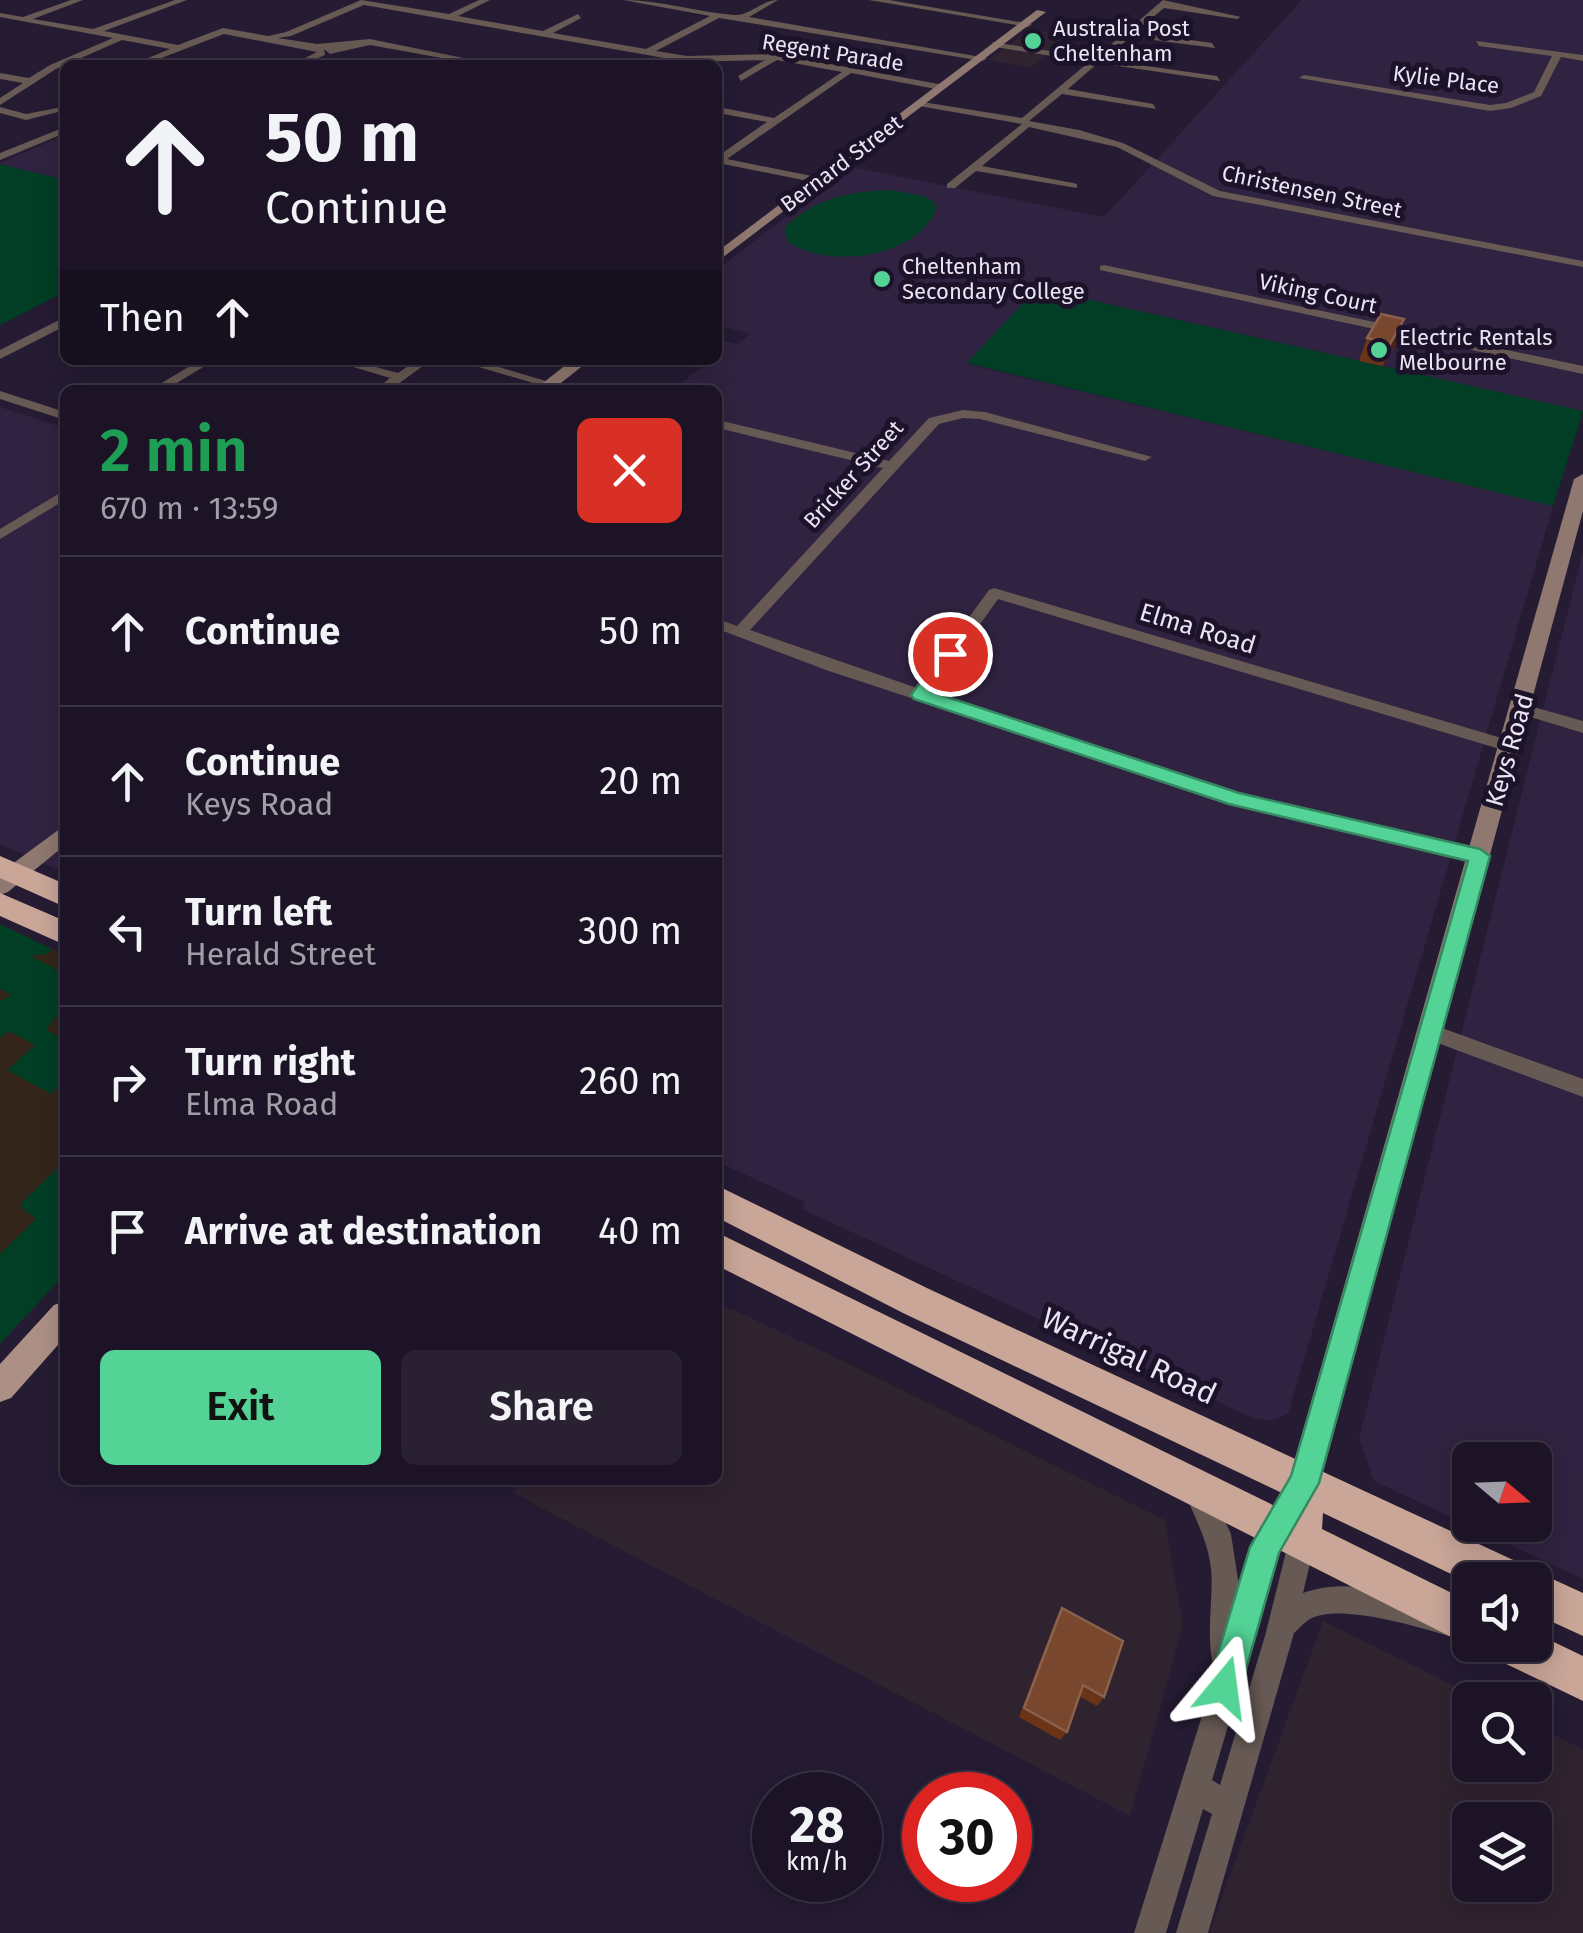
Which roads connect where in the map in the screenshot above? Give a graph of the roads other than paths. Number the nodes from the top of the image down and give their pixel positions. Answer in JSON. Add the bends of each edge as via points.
{"nodes":[{"id":1,"x":79,"y":0,"type":"edge"},
{"id":2,"x":183,"y":0,"type":"edge"},
{"id":3,"x":486,"y":0,"type":"edge"},
{"id":4,"x":627,"y":0,"type":"edge"},
{"id":5,"x":774,"y":0,"type":"edge"},
{"id":6,"x":873,"y":0,"type":"edge"},
{"id":7,"x":366,"y":1,"type":"edge"},
{"id":8,"x":1165,"y":3,"type":"edge"},
{"id":9,"x":1045,"y":9,"type":"dead end"},
{"id":10,"x":0,"y":15,"type":"edge"},
{"id":11,"x":718,"y":15,"type":"junction"},
{"id":12,"x":578,"y":16,"type":"dead end"},
{"id":13,"x":450,"y":17,"type":"junction"},
{"id":14,"x":1238,"y":17,"type":"dead end"},
{"id":15,"x":742,"y":18,"type":"junction"},
{"id":16,"x":24,"y":20,"type":"junction"},
{"id":17,"x":1024,"y":24,"type":"junction"},
{"id":18,"x":90,"y":33,"type":"junction"},
{"id":19,"x":544,"y":34,"type":"junction"},
{"id":20,"x":1128,"y":34,"type":"junction"},
{"id":21,"x":287,"y":37,"type":"junction"},
{"id":22,"x":118,"y":39,"type":"junction"},
{"id":23,"x":1479,"y":43,"type":"dead end"},
{"id":24,"x":998,"y":45,"type":"junction"},
{"id":25,"x":1212,"y":46,"type":"dead end"},
{"id":26,"x":164,"y":50,"type":"junction"},
{"id":27,"x":318,"y":51,"type":"junction"},
{"id":28,"x":647,"y":52,"type":"junction"},
{"id":29,"x":1558,"y":54,"type":"junction"},
{"id":30,"x":48,"y":56,"type":"dead end"},
{"id":31,"x":776,"y":57,"type":"junction"},
{"id":32,"x":980,"y":57,"type":"junction"},
{"id":33,"x":1583,"y":58,"type":"edge"},
{"id":34,"x":63,"y":60,"type":"edge"},
{"id":35,"x":69,"y":60,"type":"edge"},
{"id":36,"x":145,"y":60,"type":"edge"},
{"id":37,"x":303,"y":60,"type":"edge"},
{"id":38,"x":468,"y":60,"type":"edge"},
{"id":39,"x":694,"y":60,"type":"edge"},
{"id":40,"x":719,"y":60,"type":"edge"},
{"id":41,"x":1097,"y":61,"type":"junction"},
{"id":42,"x":60,"y":65,"type":"edge"},
{"id":43,"x":852,"y":70,"type":"junction"},
{"id":44,"x":0,"y":76,"type":"edge"},
{"id":45,"x":741,"y":78,"type":"dead end"},
{"id":46,"x":1304,"y":78,"type":"dead end"},
{"id":47,"x":1218,"y":79,"type":"dead end"},
{"id":48,"x":34,"y":82,"type":"junction"},
{"id":49,"x":941,"y":87,"type":"junction"},
{"id":50,"x":1062,"y":91,"type":"junction"},
{"id":51,"x":0,"y":102,"type":"edge"},
{"id":52,"x":919,"y":103,"type":"junction"},
{"id":53,"x":1153,"y":106,"type":"dead end"},
{"id":54,"x":0,"y":110,"type":"edge"},
{"id":55,"x":57,"y":111,"type":"dead end"},
{"id":56,"x":722,"y":111,"type":"edge"},
{"id":57,"x":776,"y":121,"type":"junction"},
{"id":58,"x":1025,"y":123,"type":"junction"},
{"id":59,"x":60,"y":132,"type":"edge"},
{"id":60,"x":0,"y":157,"type":"edge"},
{"id":61,"x":722,"y":157,"type":"edge"},
{"id":62,"x":722,"y":161,"type":"edge"},
{"id":63,"x":973,"y":167,"type":"junction"},
{"id":64,"x":818,"y":180,"type":"junction"},
{"id":65,"x":951,"y":186,"type":"dead end"},
{"id":66,"x":1073,"y":186,"type":"dead end"},
{"id":67,"x":722,"y":254,"type":"edge"},
{"id":68,"x":1583,"y":264,"type":"edge"},
{"id":69,"x":1104,"y":268,"type":"dead end"},
{"id":70,"x":60,"y":324,"type":"edge"},
{"id":71,"x":0,"y":355,"type":"edge"},
{"id":72,"x":194,"y":365,"type":"edge"},
{"id":73,"x":354,"y":365,"type":"edge"},
{"id":74,"x":418,"y":365,"type":"edge"},
{"id":75,"x":477,"y":365,"type":"edge"},
{"id":76,"x":575,"y":365,"type":"edge"},
{"id":77,"x":1583,"y":370,"type":"edge"},
{"id":78,"x":399,"y":378,"type":"junction"},
{"id":79,"x":164,"y":385,"type":"edge"},
{"id":80,"x":388,"y":385,"type":"edge"},
{"id":81,"x":540,"y":385,"type":"edge"},
{"id":82,"x":549,"y":385,"type":"edge"},
{"id":83,"x":0,"y":395,"type":"edge"},
{"id":84,"x":60,"y":414,"type":"edge"},
{"id":85,"x":722,"y":425,"type":"edge"},
{"id":86,"x":1145,"y":457,"type":"dead end"},
{"id":87,"x":891,"y":466,"type":"junction"},
{"id":88,"x":1583,"y":479,"type":"edge"},
{"id":89,"x":60,"y":497,"type":"edge"},
{"id":90,"x":0,"y":535,"type":"edge"},
{"id":91,"x":722,"y":625,"type":"edge"},
{"id":92,"x":741,"y":631,"type":"junction"},
{"id":93,"x":920,"y":695,"type":"junction"},
{"id":94,"x":1520,"y":708,"type":"junction"},
{"id":95,"x":1583,"y":726,"type":"edge"},
{"id":96,"x":1509,"y":746,"type":"junction"},
{"id":97,"x":60,"y":836,"type":"edge"},
{"id":98,"x":1480,"y":856,"type":"junction"},
{"id":99,"x":5,"y":875,"type":"edge"},
{"id":100,"x":60,"y":894,"type":"edge"},
{"id":101,"x":0,"y":904,"type":"edge"},
{"id":102,"x":60,"y":932,"type":"edge"},
{"id":103,"x":1430,"y":1032,"type":"junction"},
{"id":104,"x":1583,"y":1088,"type":"edge"},
{"id":105,"x":722,"y":1203,"type":"edge"},
{"id":106,"x":722,"y":1251,"type":"edge"},
{"id":107,"x":60,"y":1320,"type":"edge"},
{"id":108,"x":0,"y":1387,"type":"edge"},
{"id":109,"x":1304,"y":1483,"type":"junction"},
{"id":110,"x":1193,"y":1487,"type":"junction"},
{"id":111,"x":1288,"y":1535,"type":"junction"},
{"id":112,"x":1471,"y":1562,"type":"edge"},
{"id":113,"x":1552,"y":1600,"type":"edge"},
{"id":114,"x":1583,"y":1616,"type":"edge"},
{"id":115,"x":1452,"y":1617,"type":"edge"},
{"id":116,"x":1452,"y":1623,"type":"edge"},
{"id":117,"x":1279,"y":1636,"type":"junction"},
{"id":118,"x":1547,"y":1662,"type":"edge"},
{"id":119,"x":1583,"y":1680,"type":"edge"},
{"id":120,"x":1224,"y":1687,"type":"junction"},
{"id":121,"x":1194,"y":1787,"type":"junction"},
{"id":122,"x":1230,"y":1807,"type":"junction"},
{"id":123,"x":1150,"y":1933,"type":"edge"},
{"id":124,"x":1192,"y":1933,"type":"edge"}],
"edges":[{"from":1,"to":16,"type":"street"},
{"from":2,"to":18,"type":"street"},
{"from":3,"to":13,"type":"street"},
{"from":4,"to":11,"type":"street"},
{"from":5,"to":15,"type":"street"},
{"from":6,"to":17,"type":"street"},
{"from":7,"to":13,"type":"street","name":"Regent Parade"},
{"from":7,"to":21,"type":"street"},
{"from":8,"to":14,"type":"street"},
{"from":8,"to":20,"type":"street"},
{"from":9,"to":17,"type":"street","name":"Bernard Street"},
{"from":10,"to":16,"type":"street"},
{"from":11,"to":15,"type":"street"},
{"from":11,"to":28,"type":"street"},
{"from":12,"to":19,"type":"street"},
{"from":13,"to":19,"type":"street","name":"Regent Parade"},
{"from":15,"to":32,"type":"street"},
{"from":16,"to":18,"type":"street"},
{"from":17,"to":24,"type":"street","name":"Bernard Street"},
{"from":18,"to":22,"type":"street"},
{"from":19,"to":28,"type":"street","name":"Regent Parade"},
{"from":20,"to":25,"type":"street"},
{"from":20,"to":41,"type":"street"},
{"from":21,"to":26,"type":"street","via":[[224,30]]},
{"from":21,"to":27,"type":"street"},
{"from":22,"to":26,"type":"street"},
{"from":22,"to":35,"type":"street"},
{"from":23,"to":29,"type":"street"},
{"from":24,"to":32,"type":"street","name":"Bernard Street"},
{"from":24,"to":41,"type":"street"},
{"from":26,"to":36,"type":"street"},
{"from":27,"to":37,"type":"street"},
{"from":27,"to":38,"type":"street","via":[[378,43]]},
{"from":28,"to":39,"type":"street","name":"Regent Parade"},
{"from":29,"to":33,"type":"street"},
{"from":29,"to":46,"type":"street","name":"Kylie Place","via":[[1536,96],[1503,108]]},
{"from":30,"to":34,"type":"street"},
{"from":31,"to":40,"type":"street","name":"Regent Parade"},
{"from":31,"to":43,"type":"street","name":"Regent Parade"},
{"from":31,"to":45,"type":"street"},
{"from":32,"to":49,"type":"street","name":"Bernard Street"},
{"from":41,"to":47,"type":"street"},
{"from":41,"to":50,"type":"street"},
{"from":42,"to":48,"type":"street"},
{"from":43,"to":49,"type":"street","name":"Regent Parade"},
{"from":43,"to":57,"type":"street"},
{"from":44,"to":48,"type":"street"},
{"from":48,"to":51,"type":"street"},
{"from":49,"to":52,"type":"street","name":"Bernard Street"},
{"from":50,"to":53,"type":"street"},
{"from":50,"to":58,"type":"street"},
{"from":52,"to":58,"type":"street","name":"Christensen Street"},
{"from":52,"to":64,"type":"street","name":"Bernard Street"},
{"from":54,"to":55,"type":"street","via":[[26,116]]},
{"from":56,"to":57,"type":"street"},
{"from":57,"to":61,"type":"street"},
{"from":58,"to":63,"type":"street"},
{"from":58,"to":68,"type":"street","name":"Christensen Street","via":[[1126,148],[1217,194]]},
{"from":59,"to":60,"type":"street"},
{"from":62,"to":64,"type":"street"},
{"from":63,"to":65,"type":"street"},
{"from":63,"to":66,"type":"street"},
{"from":64,"to":67,"type":"street","name":"Bernard Street"},
{"from":69,"to":77,"type":"street","name":"Viking Court"},
{"from":70,"to":71,"type":"street"},
{"from":72,"to":79,"type":"street"},
{"from":73,"to":78,"type":"street"},
{"from":74,"to":78,"type":"street"},
{"from":75,"to":81,"type":"street"},
{"from":76,"to":82,"type":"street"},
{"from":78,"to":80,"type":"street"},
{"from":83,"to":84,"type":"street"},
{"from":85,"to":87,"type":"street"},
{"from":86,"to":87,"type":"street","name":"Bricker Street","via":[[968,414],[929,424]]},
{"from":87,"to":92,"type":"street","name":"Bricker Street"},
{"from":88,"to":94,"type":"street","name":"Keys Road"},
{"from":89,"to":90,"type":"street"},
{"from":91,"to":92,"type":"street"},
{"from":92,"to":93,"type":"street"},
{"from":93,"to":96,"type":"street","name":"Elma Road","via":[[994,593]]},
{"from":93,"to":98,"type":"street","via":[[1236,799]]},
{"from":94,"to":95,"type":"street"},
{"from":94,"to":96,"type":"street","name":"Keys Road"},
{"from":96,"to":98,"type":"street","name":"Keys Road"},
{"from":97,"to":99,"type":"street"},
{"from":98,"to":103,"type":"street","name":"Keys Road"},
{"from":99,"to":100,"type":"highway"},
{"from":101,"to":102,"type":"highway"},
{"from":103,"to":104,"type":"street"},
{"from":103,"to":109,"type":"street","name":"Keys Road"},
{"from":105,"to":109,"type":"highway","name":"Warrigal Road"},
{"from":106,"to":110,"type":"highway"},
{"from":107,"to":108,"type":"main road"},
{"from":109,"to":111,"type":"highway"},
{"from":109,"to":112,"type":"highway","name":"Warrigal Road"},
{"from":110,"to":111,"type":"highway"},
{"from":110,"to":120,"type":"street","via":[[1222,1543]]},
{"from":111,"to":115,"type":"highway"},
{"from":111,"to":117,"type":"street"},
{"from":111,"to":120,"type":"street"},
{"from":113,"to":114,"type":"highway"},
{"from":116,"to":117,"type":"street","via":[[1324,1599],[1294,1610]]},
{"from":117,"to":122,"type":"street"},
{"from":118,"to":119,"type":"highway"},
{"from":120,"to":121,"type":"street"},
{"from":121,"to":122,"type":"street"},
{"from":121,"to":123,"type":"street"},
{"from":122,"to":124,"type":"street"}]}
